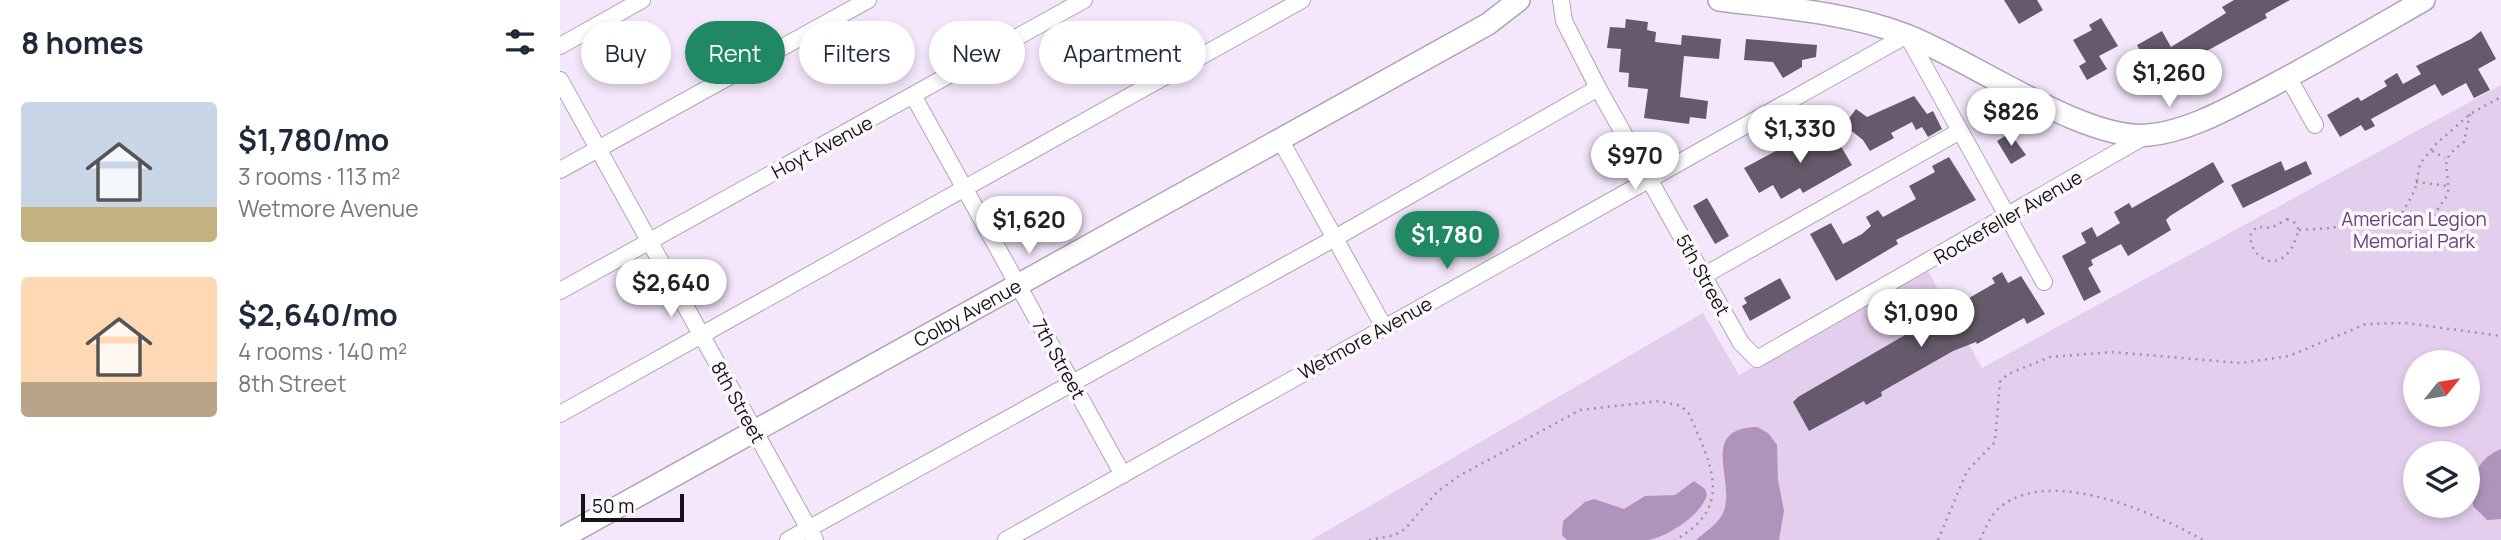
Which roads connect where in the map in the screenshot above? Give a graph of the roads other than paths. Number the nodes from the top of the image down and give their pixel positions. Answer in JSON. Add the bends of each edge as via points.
{"nodes":[{"id":1,"x":642,"y":0,"type":"edge"},
{"id":2,"x":868,"y":0,"type":"edge"},
{"id":3,"x":1084,"y":0,"type":"edge"},
{"id":4,"x":1302,"y":0,"type":"edge"},
{"id":5,"x":1518,"y":0,"type":"edge"},
{"id":6,"x":1561,"y":0,"type":"edge"},
{"id":7,"x":1719,"y":0,"type":"edge"},
{"id":8,"x":2424,"y":0,"type":"edge"},
{"id":9,"x":1907,"y":35,"type":"junction"},
{"id":10,"x":560,"y":46,"type":"edge"},
{"id":11,"x":2288,"y":77,"type":"junction"},
{"id":12,"x":560,"y":80,"type":"edge"},
{"id":13,"x":1598,"y":88,"type":"junction"},
{"id":14,"x":914,"y":97,"type":"junction"},
{"id":15,"x":2315,"y":125,"type":"dead end"},
{"id":16,"x":1961,"y":131,"type":"junction"},
{"id":17,"x":2147,"y":135,"type":"junction"},
{"id":18,"x":1281,"y":141,"type":"junction"},
{"id":19,"x":598,"y":149,"type":"junction"},
{"id":20,"x":560,"y":170,"type":"edge"},
{"id":21,"x":1649,"y":180,"type":"junction"},
{"id":22,"x":965,"y":188,"type":"junction"},
{"id":23,"x":2008,"y":217,"type":"junction"},
{"id":24,"x":1335,"y":238,"type":"junction"},
{"id":25,"x":649,"y":241,"type":"junction"},
{"id":26,"x":1703,"y":276,"type":"junction"},
{"id":27,"x":2044,"y":282,"type":"dead end"},
{"id":28,"x":1018,"y":286,"type":"junction"},
{"id":29,"x":560,"y":291,"type":"edge"},
{"id":30,"x":1384,"y":327,"type":"junction"},
{"id":31,"x":700,"y":334,"type":"junction"},
{"id":32,"x":1757,"y":359,"type":"joint"},
{"id":33,"x":1072,"y":382,"type":"junction"},
{"id":34,"x":560,"y":414,"type":"edge"},
{"id":35,"x":754,"y":432,"type":"junction"},
{"id":36,"x":1123,"y":474,"type":"junction"},
{"id":37,"x":812,"y":534,"type":"edge"},
{"id":38,"x":560,"y":539,"type":"edge"},
{"id":39,"x":788,"y":540,"type":"edge"},
{"id":40,"x":1006,"y":540,"type":"edge"}],
"edges":[{"from":1,"to":10,"type":"street"},
{"from":2,"to":19,"type":"street"},
{"from":3,"to":14,"type":"street","name":"Hoyt Avenue"},
{"from":4,"to":22,"type":"street"},
{"from":5,"to":18,"type":"main road","name":"Colby Avenue","via":[[1488,24]]},
{"from":6,"to":13,"type":"street","name":"5th Street","via":[[1564,21]]},
{"from":7,"to":9,"type":"main road","via":[[1836,15]]},
{"from":8,"to":11,"type":"main road"},
{"from":9,"to":16,"type":"street"},
{"from":9,"to":17,"type":"main road","via":[[2063,114],[2119,132]]},
{"from":9,"to":21,"type":"street","name":"Wetmore Avenue"},
{"from":11,"to":15,"type":"street"},
{"from":11,"to":17,"type":"main road","via":[[2225,110]]},
{"from":12,"to":19,"type":"street","name":"8th Street"},
{"from":13,"to":21,"type":"street","name":"5th Street"},
{"from":13,"to":24,"type":"street"},
{"from":14,"to":22,"type":"street","name":"7th Street"},
{"from":14,"to":25,"type":"street","name":"Hoyt Avenue"},
{"from":16,"to":23,"type":"street"},
{"from":16,"to":26,"type":"street"},
{"from":17,"to":23,"type":"street","name":"Rockefeller Avenue"},
{"from":18,"to":24,"type":"street"},
{"from":18,"to":28,"type":"main road","name":"Colby Avenue"},
{"from":19,"to":20,"type":"street"},
{"from":19,"to":25,"type":"street","name":"8th Street"},
{"from":21,"to":26,"type":"street","name":"5th Street"},
{"from":21,"to":30,"type":"street","name":"Wetmore Avenue"},
{"from":22,"to":28,"type":"street","name":"7th Street"},
{"from":22,"to":31,"type":"street"},
{"from":23,"to":27,"type":"street"},
{"from":23,"to":32,"type":"street","name":"Rockefeller Avenue"},
{"from":24,"to":30,"type":"street"},
{"from":24,"to":33,"type":"street"},
{"from":25,"to":29,"type":"street","name":"Hoyt Avenue"},
{"from":25,"to":31,"type":"street","name":"8th Street"},
{"from":26,"to":32,"type":"street","name":"5th Street","via":[[1741,343]]},
{"from":28,"to":33,"type":"street","name":"7th Street"},
{"from":28,"to":35,"type":"main road","name":"Colby Avenue"},
{"from":30,"to":36,"type":"street","name":"Wetmore Avenue"},
{"from":31,"to":34,"type":"street"},
{"from":31,"to":35,"type":"street","name":"8th Street"},
{"from":33,"to":36,"type":"street","name":"7th Street"},
{"from":33,"to":37,"type":"street"},
{"from":35,"to":37,"type":"street","name":"8th Street"},
{"from":35,"to":38,"type":"main road","name":"Colby Avenue"},
{"from":36,"to":40,"type":"street","name":"Wetmore Avenue"},
{"from":37,"to":39,"type":"street"}]}
